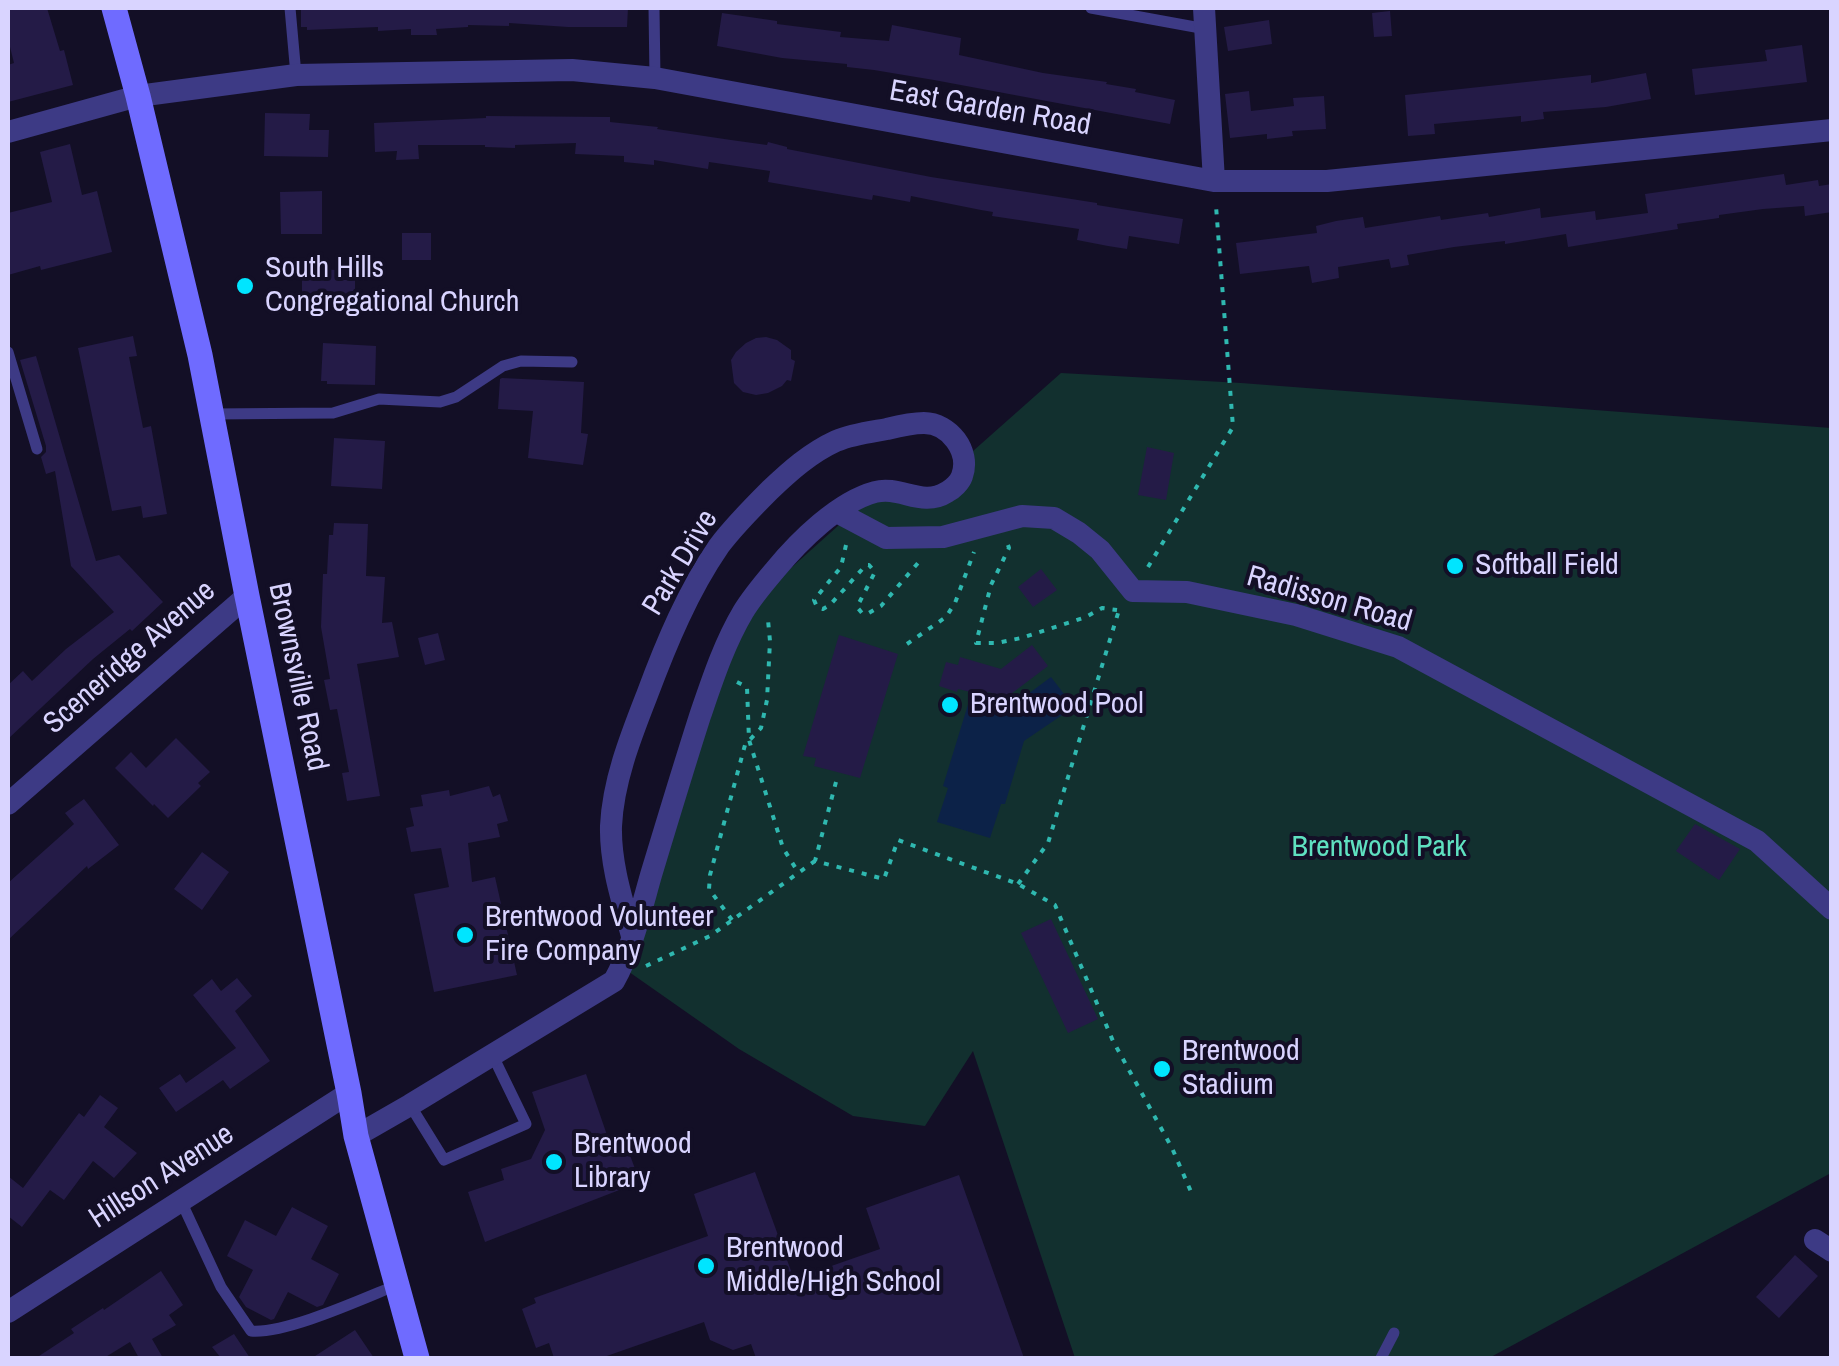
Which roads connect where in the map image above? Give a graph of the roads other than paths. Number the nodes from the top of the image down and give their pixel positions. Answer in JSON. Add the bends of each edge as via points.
{"nodes":[{"id":1,"x":114,"y":8,"type":"edge"},
{"id":2,"x":290,"y":8,"type":"edge"},
{"id":3,"x":654,"y":8,"type":"edge"},
{"id":4,"x":1091,"y":8,"type":"edge"},
{"id":5,"x":1205,"y":18,"type":"edge"},
{"id":6,"x":296,"y":75,"type":"junction"},
{"id":7,"x":655,"y":78,"type":"junction"},
{"id":8,"x":138,"y":96,"type":"junction"},
{"id":9,"x":1832,"y":130,"type":"edge"},
{"id":10,"x":8,"y":132,"type":"edge"},
{"id":11,"x":1214,"y":181,"type":"junction"},
{"id":12,"x":8,"y":352,"type":"edge"},
{"id":13,"x":572,"y":362,"type":"dead end"},
{"id":14,"x":212,"y":414,"type":"junction"},
{"id":15,"x":36,"y":449,"type":"dead end"},
{"id":16,"x":844,"y":516,"type":"junction"},
{"id":17,"x":247,"y":596,"type":"junction"},
{"id":18,"x":8,"y":804,"type":"edge"},
{"id":19,"x":1832,"y":909,"type":"edge"},
{"id":20,"x":632,"y":936,"type":"junction"},
{"id":21,"x":492,"y":1054,"type":"junction"},
{"id":22,"x":349,"y":1093,"type":"junction"},
{"id":23,"x":410,"y":1105,"type":"junction"},
{"id":24,"x":356,"y":1136,"type":"junction"},
{"id":25,"x":181,"y":1201,"type":"junction"},
{"id":26,"x":396,"y":1285,"type":"junction"},
{"id":27,"x":8,"y":1312,"type":"edge"},
{"id":28,"x":1394,"y":1333,"type":"dead end"},
{"id":29,"x":416,"y":1358,"type":"edge"},
{"id":30,"x":1381,"y":1358,"type":"edge"}],
"edges":[{"from":1,"to":8,"type":"main road","name":"Brownsville Road"},
{"from":2,"to":6,"type":"lane"},
{"from":3,"to":7,"type":"lane"},
{"from":4,"to":5,"type":"lane"},
{"from":5,"to":11,"type":"street"},
{"from":6,"to":7,"type":"street","name":"East Garden Road","via":[[572,70]]},
{"from":6,"to":8,"type":"street","name":"East Garden Road"},
{"from":7,"to":11,"type":"street","name":"East Garden Road"},
{"from":8,"to":10,"type":"street","name":"East Garden Road"},
{"from":8,"to":14,"type":"main road","name":"Brownsville Road"},
{"from":9,"to":11,"type":"street","name":"East Garden Road","via":[[1327,181]]},
{"from":12,"to":15,"type":"lane"},
{"from":13,"to":14,"type":"lane","via":[[503,366],[440,402],[379,400],[333,413]]},
{"from":14,"to":17,"type":"main road","name":"Brownsville Road"},
{"from":16,"to":19,"type":"street","name":"Radisson Road","via":[[886,538],[942,537],[1022,516],[1054,518],[1100,550],[1126,601],[1188,592],[1296,615],[1398,647],[1758,842]]},
{"from":16,"to":20,"type":"street","name":"Park Drive","via":[[813,530],[743,611],[716,670]]},
{"from":16,"to":20,"type":"street","name":"Park Drive","via":[[853,500],[878,490],[917,498],[952,490],[962,476],[958,442],[932,423],[838,440],[790,470],[720,546],[661,658],[614,796],[612,853]]},
{"from":17,"to":18,"type":"street","name":"Sceneridge Avenue"},
{"from":17,"to":22,"type":"main road","name":"Brownsville Road"},
{"from":20,"to":21,"type":"street","name":"Park Drive","via":[[614,981]]},
{"from":21,"to":23,"type":"street"},
{"from":21,"to":23,"type":"lane","via":[[526,1124],[444,1160]]},
{"from":22,"to":24,"type":"main road","name":"Brownsville Road"},
{"from":22,"to":25,"type":"street","name":"Hillson Avenue"},
{"from":23,"to":24,"type":"street"},
{"from":24,"to":26,"type":"main road","name":"Brownsville Road"},
{"from":25,"to":26,"type":"lane","via":[[220,1287],[251,1331],[266,1332]]},
{"from":25,"to":27,"type":"street","name":"Hillson Avenue"},
{"from":26,"to":29,"type":"main road","name":"Brownsville Road"},
{"from":28,"to":30,"type":"lane"}]}
